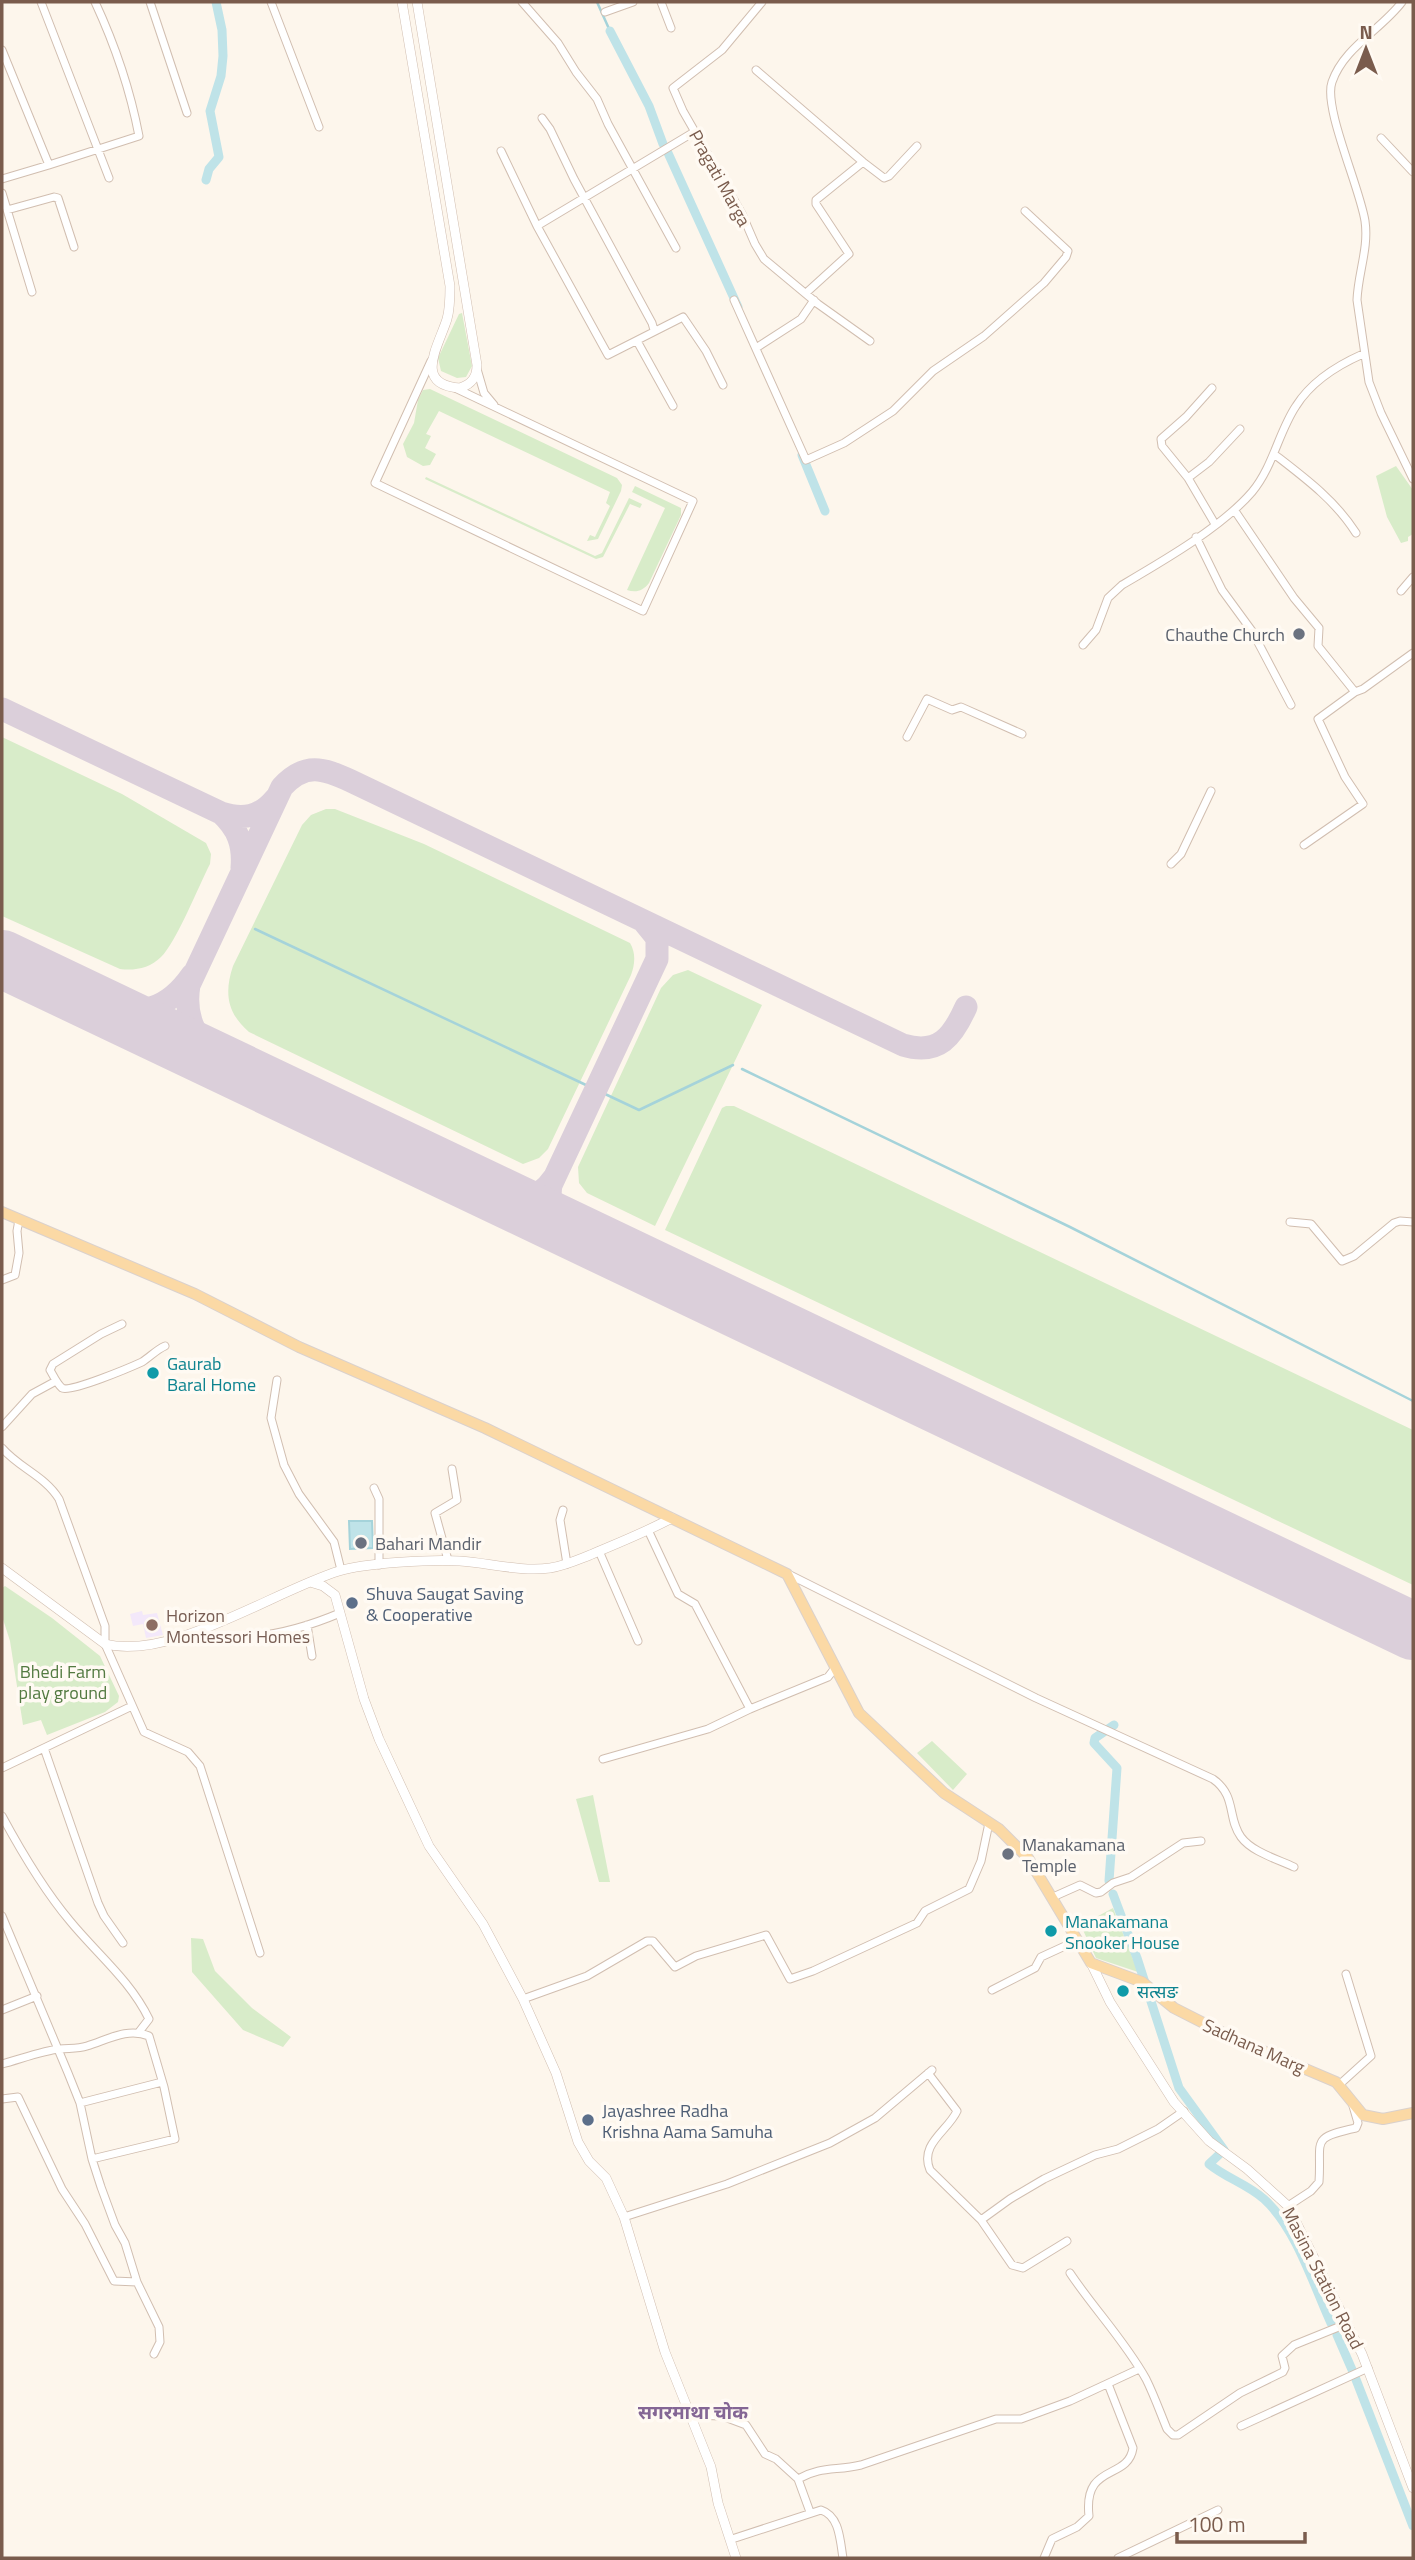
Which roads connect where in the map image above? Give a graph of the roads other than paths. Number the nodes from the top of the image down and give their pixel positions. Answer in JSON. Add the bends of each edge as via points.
{"nodes":[{"id":1,"x":41,"y":2,"type":"edge"},
{"id":2,"x":95,"y":2,"type":"edge"},
{"id":3,"x":150,"y":2,"type":"edge"},
{"id":4,"x":271,"y":2,"type":"edge"},
{"id":5,"x":402,"y":2,"type":"edge"},
{"id":6,"x":416,"y":2,"type":"edge"},
{"id":7,"x":522,"y":2,"type":"edge"},
{"id":8,"x":634,"y":2,"type":"edge"},
{"id":9,"x":660,"y":2,"type":"edge"},
{"id":10,"x":762,"y":2,"type":"edge"},
{"id":11,"x":1402,"y":2,"type":"edge"},
{"id":12,"x":605,"y":12,"type":"dead end"},
{"id":13,"x":671,"y":29,"type":"dead end"},
{"id":14,"x":2,"y":50,"type":"edge"},
{"id":15,"x":756,"y":69,"type":"dead end"},
{"id":16,"x":187,"y":113,"type":"dead end"},
{"id":17,"x":542,"y":118,"type":"dead end"},
{"id":18,"x":319,"y":127,"type":"dead end"},
{"id":19,"x":694,"y":132,"type":"junction"},
{"id":20,"x":1381,"y":138,"type":"dead end"},
{"id":21,"x":917,"y":146,"type":"dead end"},
{"id":22,"x":98,"y":149,"type":"junction"},
{"id":23,"x":500,"y":150,"type":"dead end"},
{"id":24,"x":863,"y":162,"type":"junction"},
{"id":25,"x":49,"y":165,"type":"junction"},
{"id":26,"x":633,"y":170,"type":"junction"},
{"id":27,"x":1413,"y":172,"type":"edge"},
{"id":28,"x":109,"y":178,"type":"dead end"},
{"id":29,"x":2,"y":179,"type":"edge"},
{"id":30,"x":2,"y":193,"type":"edge"},
{"id":31,"x":585,"y":198,"type":"junction"},
{"id":32,"x":7,"y":210,"type":"junction"},
{"id":33,"x":1025,"y":211,"type":"dead end"},
{"id":34,"x":537,"y":226,"type":"junction"},
{"id":35,"x":74,"y":247,"type":"dead end"},
{"id":36,"x":676,"y":248,"type":"dead end"},
{"id":37,"x":32,"y":292,"type":"dead end"},
{"id":38,"x":806,"y":293,"type":"junction"},
{"id":39,"x":734,"y":300,"type":"dead end"},
{"id":40,"x":814,"y":300,"type":"junction"},
{"id":41,"x":654,"y":330,"type":"junction"},
{"id":42,"x":637,"y":341,"type":"junction"},
{"id":43,"x":870,"y":341,"type":"dead end"},
{"id":44,"x":756,"y":348,"type":"junction"},
{"id":45,"x":1363,"y":354,"type":"junction"},
{"id":46,"x":433,"y":356,"type":"junction"},
{"id":47,"x":477,"y":365,"type":"junction"},
{"id":48,"x":425,"y":374,"type":"junction"},
{"id":49,"x":445,"y":384,"type":"junction"},
{"id":50,"x":723,"y":384,"type":"dead end"},
{"id":51,"x":1212,"y":388,"type":"dead end"},
{"id":52,"x":673,"y":407,"type":"dead end"},
{"id":53,"x":502,"y":411,"type":"junction"},
{"id":54,"x":1240,"y":429,"type":"dead end"},
{"id":55,"x":1274,"y":454,"type":"junction"},
{"id":56,"x":1188,"y":478,"type":"junction"},
{"id":57,"x":1413,"y":479,"type":"edge"},
{"id":58,"x":1235,"y":511,"type":"junction"},
{"id":59,"x":1215,"y":524,"type":"junction"},
{"id":60,"x":1356,"y":533,"type":"dead end"},
{"id":61,"x":1196,"y":537,"type":"junction"},
{"id":62,"x":1413,"y":577,"type":"edge"},
{"id":63,"x":1401,"y":591,"type":"dead end"},
{"id":64,"x":1083,"y":645,"type":"dead end"},
{"id":65,"x":1413,"y":653,"type":"edge"},
{"id":66,"x":1355,"y":692,"type":"junction"},
{"id":67,"x":1291,"y":705,"type":"dead end"},
{"id":68,"x":1022,"y":734,"type":"dead end"},
{"id":69,"x":907,"y":737,"type":"dead end"},
{"id":70,"x":1211,"y":790,"type":"dead end"},
{"id":71,"x":1304,"y":845,"type":"dead end"},
{"id":72,"x":1171,"y":864,"type":"dead end"},
{"id":73,"x":2,"y":1212,"type":"edge"},
{"id":74,"x":19,"y":1220,"type":"junction"},
{"id":75,"x":1290,"y":1222,"type":"dead end"},
{"id":76,"x":1413,"y":1222,"type":"edge"},
{"id":77,"x":2,"y":1280,"type":"edge"},
{"id":78,"x":122,"y":1325,"type":"dead end"},
{"id":79,"x":165,"y":1346,"type":"dead end"},
{"id":80,"x":277,"y":1380,"type":"dead end"},
{"id":81,"x":56,"y":1381,"type":"junction"},
{"id":82,"x":2,"y":1427,"type":"edge"},
{"id":83,"x":2,"y":1448,"type":"edge"},
{"id":84,"x":452,"y":1469,"type":"dead end"},
{"id":85,"x":374,"y":1488,"type":"dead end"},
{"id":86,"x":563,"y":1510,"type":"dead end"},
{"id":87,"x":672,"y":1518,"type":"junction"},
{"id":88,"x":648,"y":1530,"type":"junction"},
{"id":89,"x":599,"y":1551,"type":"junction"},
{"id":90,"x":448,"y":1560,"type":"junction"},
{"id":91,"x":567,"y":1564,"type":"junction"},
{"id":92,"x":379,"y":1565,"type":"junction"},
{"id":93,"x":2,"y":1567,"type":"edge"},
{"id":94,"x":341,"y":1570,"type":"junction"},
{"id":95,"x":787,"y":1574,"type":"junction"},
{"id":96,"x":310,"y":1582,"type":"junction"},
{"id":97,"x":340,"y":1613,"type":"junction"},
{"id":98,"x":307,"y":1625,"type":"junction"},
{"id":99,"x":189,"y":1633,"type":"junction"},
{"id":100,"x":638,"y":1641,"type":"dead end"},
{"id":101,"x":105,"y":1644,"type":"junction"},
{"id":102,"x":312,"y":1656,"type":"dead end"},
{"id":103,"x":835,"y":1668,"type":"junction"},
{"id":104,"x":132,"y":1706,"type":"junction"},
{"id":105,"x":750,"y":1709,"type":"junction"},
{"id":106,"x":44,"y":1748,"type":"junction"},
{"id":107,"x":603,"y":1759,"type":"dead end"},
{"id":108,"x":2,"y":1768,"type":"edge"},
{"id":109,"x":2,"y":1816,"type":"edge"},
{"id":110,"x":989,"y":1823,"type":"junction"},
{"id":111,"x":1201,"y":1841,"type":"dead end"},
{"id":112,"x":1294,"y":1867,"type":"dead end"},
{"id":113,"x":1054,"y":1897,"type":"junction"},
{"id":114,"x":2,"y":1916,"type":"edge"},
{"id":115,"x":1078,"y":1940,"type":"junction"},
{"id":116,"x":123,"y":1943,"type":"dead end"},
{"id":117,"x":260,"y":1953,"type":"dead end"},
{"id":118,"x":1091,"y":1963,"type":"junction"},
{"id":119,"x":1346,"y":1974,"type":"dead end"},
{"id":120,"x":992,"y":1990,"type":"dead end"},
{"id":121,"x":37,"y":1996,"type":"junction"},
{"id":122,"x":523,"y":1999,"type":"junction"},
{"id":123,"x":2,"y":2010,"type":"edge"},
{"id":124,"x":139,"y":2032,"type":"junction"},
{"id":125,"x":59,"y":2049,"type":"junction"},
{"id":126,"x":2,"y":2064,"type":"edge"},
{"id":127,"x":162,"y":2082,"type":"junction"},
{"id":128,"x":1339,"y":2085,"type":"junction"},
{"id":129,"x":2,"y":2099,"type":"edge"},
{"id":130,"x":80,"y":2103,"type":"junction"},
{"id":131,"x":1352,"y":2104,"type":"junction"},
{"id":132,"x":1184,"y":2111,"type":"junction"},
{"id":133,"x":1413,"y":2113,"type":"edge"},
{"id":134,"x":92,"y":2159,"type":"junction"},
{"id":135,"x":1288,"y":2206,"type":"junction"},
{"id":136,"x":624,"y":2217,"type":"junction"},
{"id":137,"x":981,"y":2220,"type":"junction"},
{"id":138,"x":1067,"y":2241,"type":"dead end"},
{"id":139,"x":1070,"y":2273,"type":"dead end"},
{"id":140,"x":137,"y":2282,"type":"junction"},
{"id":141,"x":1346,"y":2324,"type":"junction"},
{"id":142,"x":154,"y":2354,"type":"dead end"},
{"id":143,"x":1368,"y":2368,"type":"junction"},
{"id":144,"x":1139,"y":2369,"type":"junction"},
{"id":145,"x":1108,"y":2384,"type":"junction"},
{"id":146,"x":690,"y":2414,"type":"junction"},
{"id":147,"x":1241,"y":2426,"type":"dead end"},
{"id":148,"x":798,"y":2479,"type":"junction"},
{"id":149,"x":1413,"y":2488,"type":"edge"},
{"id":150,"x":1218,"y":2510,"type":"dead end"},
{"id":151,"x":810,"y":2512,"type":"junction"},
{"id":152,"x":732,"y":2539,"type":"junction"},
{"id":153,"x":736,"y":2558,"type":"edge"},
{"id":154,"x":843,"y":2558,"type":"edge"},
{"id":155,"x":1044,"y":2558,"type":"edge"},
{"id":156,"x":1118,"y":2558,"type":"edge"}],
"edges":[{"from":1,"to":22,"type":"street"},
{"from":2,"to":22,"type":"street","via":[[115,44],[139,136]]},
{"from":3,"to":16,"type":"street"},
{"from":4,"to":18,"type":"street"},
{"from":5,"to":46,"type":"street","via":[[450,286],[448,316]]},
{"from":6,"to":47,"type":"street"},
{"from":7,"to":26,"type":"street","via":[[597,99]]},
{"from":8,"to":12,"type":"street"},
{"from":9,"to":13,"type":"street"},
{"from":10,"to":19,"type":"street","name":"Pragati Marga","via":[[722,50],[673,88]]},
{"from":11,"to":45,"type":"street","via":[[1350,54],[1329,90],[1365,221],[1363,268],[1357,287]]},
{"from":14,"to":25,"type":"street"},
{"from":15,"to":24,"type":"street"},
{"from":17,"to":31,"type":"street"},
{"from":19,"to":26,"type":"street"},
{"from":19,"to":38,"type":"street","name":"Pragati Marga","via":[[764,258]]},
{"from":20,"to":27,"type":"street"},
{"from":21,"to":24,"type":"street","via":[[884,178]]},
{"from":22,"to":25,"type":"street"},
{"from":22,"to":28,"type":"street"},
{"from":23,"to":34,"type":"street"},
{"from":24,"to":38,"type":"street","via":[[816,200],[849,254]]},
{"from":25,"to":29,"type":"street"},
{"from":26,"to":31,"type":"street"},
{"from":26,"to":36,"type":"street"},
{"from":30,"to":32,"type":"street"},
{"from":31,"to":34,"type":"street"},
{"from":31,"to":41,"type":"street"},
{"from":32,"to":35,"type":"street","via":[[58,198]]},
{"from":32,"to":37,"type":"street"},
{"from":33,"to":44,"type":"street","via":[[1068,251],[1056,270],[887,415],[822,454],[806,460]]},
{"from":34,"to":42,"type":"street","via":[[608,355]]},
{"from":38,"to":40,"type":"street","name":"Pragati Marga"},
{"from":39,"to":44,"type":"street"},
{"from":40,"to":43,"type":"street","name":"Pragati Marga"},
{"from":40,"to":44,"type":"street","via":[[801,319]]},
{"from":41,"to":42,"type":"street"},
{"from":41,"to":50,"type":"street","via":[[685,318]]},
{"from":42,"to":52,"type":"street"},
{"from":45,"to":55,"type":"street","via":[[1323,377],[1296,405]]},
{"from":45,"to":57,"type":"street","via":[[1381,413]]},
{"from":46,"to":48,"type":"street"},
{"from":46,"to":49,"type":"street","via":[[433,375]]},
{"from":47,"to":49,"type":"street","via":[[475,377],[466,386]]},
{"from":47,"to":53,"type":"street","via":[[484,393]]},
{"from":48,"to":49,"type":"street"},
{"from":48,"to":53,"type":"street","via":[[375,483],[642,611],[692,501]]},
{"from":49,"to":53,"type":"street"},
{"from":51,"to":56,"type":"street","via":[[1161,439]]},
{"from":54,"to":56,"type":"street"},
{"from":55,"to":58,"type":"street","via":[[1255,488]]},
{"from":55,"to":60,"type":"street","via":[[1330,500]]},
{"from":56,"to":59,"type":"street"},
{"from":58,"to":59,"type":"street"},
{"from":58,"to":66,"type":"street","via":[[1319,628],[1318,646]]},
{"from":59,"to":61,"type":"street"},
{"from":61,"to":64,"type":"street","via":[[1108,598],[1096,630]]},
{"from":61,"to":67,"type":"street"},
{"from":62,"to":63,"type":"street"},
{"from":65,"to":66,"type":"street"},
{"from":66,"to":71,"type":"street","via":[[1318,719],[1363,804]]},
{"from":68,"to":69,"type":"street","via":[[961,707],[953,710],[927,699]]},
{"from":70,"to":72,"type":"street","via":[[1181,854]]},
{"from":73,"to":74,"type":"main road"},
{"from":74,"to":77,"type":"street","via":[[15,1275]]},
{"from":74,"to":87,"type":"main road","via":[[195,1294],[299,1347],[485,1428]]},
{"from":75,"to":76,"type":"street","via":[[1311,1224],[1342,1262],[1394,1223]]},
{"from":78,"to":81,"type":"street","via":[[53,1364],[50,1370]]},
{"from":79,"to":81,"type":"street","via":[[142,1362],[77,1388],[67,1390]]},
{"from":80,"to":94,"type":"street","via":[[271,1418],[284,1465],[334,1542]]},
{"from":81,"to":82,"type":"street","via":[[32,1394]]},
{"from":83,"to":101,"type":"street","via":[[51,1486],[59,1499],[105,1626]]},
{"from":84,"to":90,"type":"street","via":[[457,1500],[435,1513]]},
{"from":85,"to":92,"type":"street","via":[[379,1499]]},
{"from":86,"to":91,"type":"street"},
{"from":87,"to":88,"type":"street"},
{"from":87,"to":95,"type":"main road"},
{"from":88,"to":89,"type":"street"},
{"from":88,"to":105,"type":"street","via":[[678,1594],[695,1604]]},
{"from":89,"to":91,"type":"street"},
{"from":89,"to":100,"type":"street"},
{"from":90,"to":91,"type":"street","via":[[530,1568]]},
{"from":90,"to":92,"type":"street"},
{"from":92,"to":94,"type":"street"},
{"from":93,"to":101,"type":"street"},
{"from":94,"to":96,"type":"street"},
{"from":95,"to":103,"type":"main road"},
{"from":95,"to":112,"type":"street","via":[[1222,1785],[1242,1839]]},
{"from":96,"to":97,"type":"street","via":[[335,1595]]},
{"from":96,"to":99,"type":"street"},
{"from":97,"to":98,"type":"street"},
{"from":97,"to":122,"type":"street","via":[[379,1739],[429,1846],[483,1924]]},
{"from":98,"to":99,"type":"street","via":[[248,1637]]},
{"from":98,"to":102,"type":"street"},
{"from":99,"to":101,"type":"street","via":[[137,1647]]},
{"from":101,"to":104,"type":"street"},
{"from":103,"to":105,"type":"street","via":[[828,1677]]},
{"from":103,"to":110,"type":"main road","via":[[859,1713],[944,1793]]},
{"from":104,"to":106,"type":"street"},
{"from":104,"to":117,"type":"street","via":[[144,1732],[188,1752],[200,1766]]},
{"from":105,"to":107,"type":"street","via":[[708,1729]]},
{"from":106,"to":108,"type":"street"},
{"from":106,"to":116,"type":"street","via":[[98,1903]]},
{"from":109,"to":124,"type":"street","via":[[27,1863],[142,2005],[149,2019]]},
{"from":110,"to":113,"type":"main road","via":[[1028,1858]]},
{"from":110,"to":122,"type":"street","via":[[969,1889],[925,1910],[917,1923],[813,1971],[790,1979],[766,1935],[675,1967],[653,1941],[647,1941],[580,1979]]},
{"from":111,"to":113,"type":"street","via":[[1184,1843],[1101,1892],[1080,1885]]},
{"from":113,"to":115,"type":"main road"},
{"from":114,"to":121,"type":"street"},
{"from":115,"to":118,"type":"main road"},
{"from":115,"to":120,"type":"street","via":[[1041,1956],[1035,1968]]},
{"from":118,"to":128,"type":"main road","name":"Sadhana Marg","via":[[1142,1982],[1174,2008]]},
{"from":118,"to":132,"type":"street","name":"Masina Station Road","via":[[1110,2002]]},
{"from":119,"to":128,"type":"street","via":[[1371,2056]]},
{"from":121,"to":123,"type":"street"},
{"from":121,"to":125,"type":"street"},
{"from":122,"to":136,"type":"street","via":[[556,2073],[578,2142],[606,2178]]},
{"from":124,"to":125,"type":"street"},
{"from":124,"to":127,"type":"street","via":[[149,2036]]},
{"from":125,"to":126,"type":"street"},
{"from":125,"to":130,"type":"street"},
{"from":127,"to":130,"type":"street"},
{"from":127,"to":134,"type":"street","via":[[175,2139]]},
{"from":128,"to":131,"type":"main road"},
{"from":129,"to":140,"type":"street","via":[[19,2096],[61,2189],[114,2281]]},
{"from":130,"to":134,"type":"street"},
{"from":131,"to":133,"type":"main road","via":[[1370,2118]]},
{"from":131,"to":135,"type":"street","via":[[1356,2128],[1333,2132],[1321,2140],[1319,2182]]},
{"from":132,"to":135,"type":"street","name":"Masina Station Road","via":[[1209,2141]]},
{"from":132,"to":137,"type":"street","via":[[1118,2149],[1044,2179]]},
{"from":134,"to":140,"type":"street"},
{"from":135,"to":141,"type":"street","name":"Masina Station Road"},
{"from":136,"to":137,"type":"street","via":[[727,2184],[830,2143],[875,2118],[930,2071],[957,2111],[928,2149],[927,2163]]},
{"from":136,"to":146,"type":"street","via":[[665,2352]]},
{"from":137,"to":138,"type":"street","via":[[1017,2268]]},
{"from":139,"to":144,"type":"street"},
{"from":140,"to":142,"type":"street","via":[[159,2327],[160,2342]]},
{"from":141,"to":143,"type":"street","name":"Masina Station Road"},
{"from":141,"to":144,"type":"street","via":[[1294,2345],[1282,2356],[1283,2372],[1240,2393],[1178,2435],[1167,2429]]},
{"from":143,"to":147,"type":"street"},
{"from":143,"to":149,"type":"street","name":"Masina Station Road"},
{"from":144,"to":145,"type":"street"},
{"from":145,"to":148,"type":"street","via":[[1021,2419],[996,2419],[861,2465],[812,2471]]},
{"from":145,"to":155,"type":"street","via":[[1132,2455],[1089,2490],[1088,2516],[1052,2539]]},
{"from":146,"to":148,"type":"street","via":[[722,2416],[747,2426],[765,2454]]},
{"from":146,"to":152,"type":"street"},
{"from":148,"to":151,"type":"street"},
{"from":150,"to":156,"type":"street"},
{"from":151,"to":152,"type":"street"},
{"from":151,"to":154,"type":"street","via":[[821,2510],[832,2516]]},
{"from":152,"to":153,"type":"street"}]}
